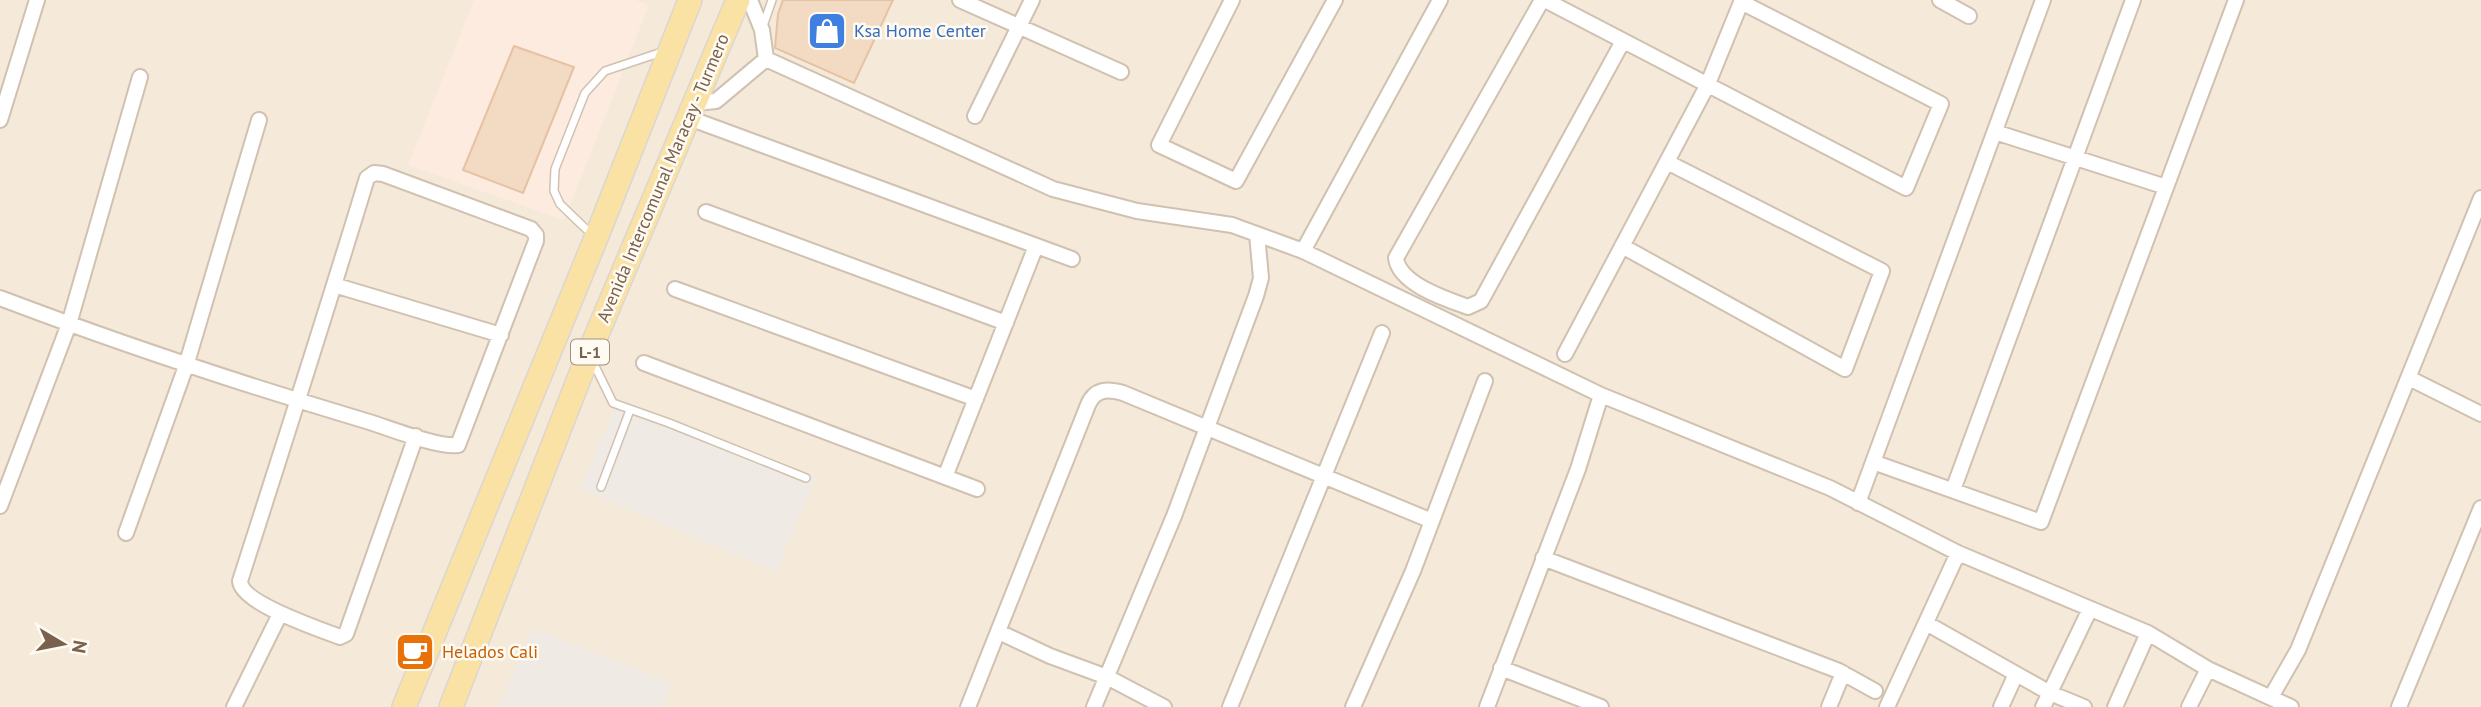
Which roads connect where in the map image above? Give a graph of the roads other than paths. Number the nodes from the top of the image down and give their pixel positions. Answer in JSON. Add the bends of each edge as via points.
{"nodes":[{"id":1,"x":37,"y":0,"type":"edge"},
{"id":2,"x":690,"y":0,"type":"edge"},
{"id":3,"x":738,"y":0,"type":"edge"},
{"id":4,"x":750,"y":0,"type":"edge"},
{"id":5,"x":772,"y":0,"type":"edge"},
{"id":6,"x":960,"y":0,"type":"edge"},
{"id":7,"x":1032,"y":0,"type":"edge"},
{"id":8,"x":1232,"y":0,"type":"edge"},
{"id":9,"x":1335,"y":0,"type":"edge"},
{"id":10,"x":1440,"y":0,"type":"edge"},
{"id":11,"x":1544,"y":0,"type":"edge"},
{"id":12,"x":1940,"y":0,"type":"edge"},
{"id":13,"x":2043,"y":0,"type":"edge"},
{"id":14,"x":2133,"y":0,"type":"edge"},
{"id":15,"x":2236,"y":0,"type":"edge"},
{"id":16,"x":1742,"y":1,"type":"edge"},
{"id":17,"x":1969,"y":16,"type":"dead end"},
{"id":18,"x":1019,"y":27,"type":"junction"},
{"id":19,"x":762,"y":30,"type":"junction"},
{"id":20,"x":1623,"y":41,"type":"junction"},
{"id":21,"x":671,"y":46,"type":"junction"},
{"id":22,"x":766,"y":59,"type":"junction"},
{"id":23,"x":1121,"y":72,"type":"dead end"},
{"id":24,"x":140,"y":77,"type":"dead end"},
{"id":25,"x":1707,"y":86,"type":"junction"},
{"id":26,"x":692,"y":111,"type":"junction"},
{"id":27,"x":975,"y":116,"type":"dead end"},
{"id":28,"x":0,"y":120,"type":"edge"},
{"id":29,"x":259,"y":120,"type":"dead end"},
{"id":30,"x":1995,"y":132,"type":"junction"},
{"id":31,"x":2075,"y":158,"type":"junction"},
{"id":32,"x":1667,"y":162,"type":"junction"},
{"id":33,"x":2166,"y":187,"type":"junction"},
{"id":34,"x":2481,"y":198,"type":"edge"},
{"id":35,"x":706,"y":212,"type":"dead end"},
{"id":36,"x":598,"y":233,"type":"junction"},
{"id":37,"x":1257,"y":234,"type":"junction"},
{"id":38,"x":1036,"y":246,"type":"junction"},
{"id":39,"x":1622,"y":246,"type":"junction"},
{"id":40,"x":1303,"y":251,"type":"junction"},
{"id":41,"x":1072,"y":259,"type":"dead end"},
{"id":42,"x":334,"y":285,"type":"junction"},
{"id":43,"x":675,"y":289,"type":"dead end"},
{"id":44,"x":0,"y":298,"type":"edge"},
{"id":45,"x":1006,"y":323,"type":"junction"},
{"id":46,"x":69,"y":324,"type":"junction"},
{"id":47,"x":1382,"y":333,"type":"dead end"},
{"id":48,"x":501,"y":335,"type":"junction"},
{"id":49,"x":589,"y":354,"type":"junction"},
{"id":50,"x":1565,"y":354,"type":"dead end"},
{"id":51,"x":644,"y":363,"type":"dead end"},
{"id":52,"x":186,"y":366,"type":"junction"},
{"id":53,"x":2409,"y":378,"type":"junction"},
{"id":54,"x":1485,"y":381,"type":"dead end"},
{"id":55,"x":1601,"y":395,"type":"junction"},
{"id":56,"x":976,"y":399,"type":"junction"},
{"id":57,"x":297,"y":401,"type":"junction"},
{"id":58,"x":629,"y":410,"type":"junction"},
{"id":59,"x":2481,"y":414,"type":"edge"},
{"id":60,"x":1206,"y":426,"type":"junction"},
{"id":61,"x":416,"y":436,"type":"junction"},
{"id":62,"x":1873,"y":462,"type":"junction"},
{"id":63,"x":1324,"y":475,"type":"junction"},
{"id":64,"x":945,"y":477,"type":"junction"},
{"id":65,"x":806,"y":478,"type":"dead end"},
{"id":66,"x":601,"y":487,"type":"dead end"},
{"id":67,"x":977,"y":489,"type":"dead end"},
{"id":68,"x":1953,"y":490,"type":"junction"},
{"id":69,"x":1858,"y":503,"type":"junction"},
{"id":70,"x":0,"y":506,"type":"edge"},
{"id":71,"x":2481,"y":508,"type":"edge"},
{"id":72,"x":1432,"y":521,"type":"junction"},
{"id":73,"x":127,"y":533,"type":"dead end"},
{"id":74,"x":1958,"y":553,"type":"junction"},
{"id":75,"x":1543,"y":558,"type":"junction"},
{"id":76,"x":2090,"y":609,"type":"junction"},
{"id":77,"x":281,"y":614,"type":"junction"},
{"id":78,"x":1926,"y":623,"type":"junction"},
{"id":79,"x":999,"y":632,"type":"junction"},
{"id":80,"x":2148,"y":633,"type":"junction"},
{"id":81,"x":1501,"y":668,"type":"junction"},
{"id":82,"x":2208,"y":669,"type":"junction"},
{"id":83,"x":1843,"y":673,"type":"junction"},
{"id":84,"x":2016,"y":674,"type":"junction"},
{"id":85,"x":1107,"y":677,"type":"junction"},
{"id":86,"x":1875,"y":691,"type":"dead end"},
{"id":87,"x":2050,"y":693,"type":"junction"},
{"id":88,"x":2271,"y":698,"type":"junction"},
{"id":89,"x":234,"y":707,"type":"edge"},
{"id":90,"x":404,"y":707,"type":"edge"},
{"id":91,"x":451,"y":707,"type":"edge"},
{"id":92,"x":968,"y":707,"type":"edge"},
{"id":93,"x":1094,"y":707,"type":"edge"},
{"id":94,"x":1164,"y":707,"type":"edge"},
{"id":95,"x":1230,"y":707,"type":"edge"},
{"id":96,"x":1353,"y":707,"type":"edge"},
{"id":97,"x":1486,"y":707,"type":"edge"},
{"id":98,"x":1601,"y":707,"type":"edge"},
{"id":99,"x":1829,"y":707,"type":"edge"},
{"id":100,"x":1887,"y":707,"type":"edge"},
{"id":101,"x":2001,"y":707,"type":"edge"},
{"id":102,"x":2043,"y":707,"type":"edge"},
{"id":103,"x":2084,"y":707,"type":"edge"},
{"id":104,"x":2115,"y":707,"type":"edge"},
{"id":105,"x":2189,"y":707,"type":"edge"},
{"id":106,"x":2291,"y":707,"type":"edge"},
{"id":107,"x":2399,"y":707,"type":"edge"}],
"edges":[{"from":1,"to":28,"type":"street"},
{"from":2,"to":21,"type":"main road","number":"L-1"},
{"from":3,"to":26,"type":"main road","name":"Avenida Intercomunal Maracay - Turmero","number":"L-1"},
{"from":4,"to":19,"type":"street"},
{"from":5,"to":19,"type":"lane"},
{"from":6,"to":18,"type":"street"},
{"from":7,"to":18,"type":"street"},
{"from":8,"to":9,"type":"street","via":[[1159,145],[1236,181]]},
{"from":10,"to":40,"type":"street"},
{"from":11,"to":20,"type":"street"},
{"from":11,"to":20,"type":"street","via":[[1396,258],[1401,273],[1415,283],[1468,307],[1481,301]]},
{"from":12,"to":17,"type":"street"},
{"from":13,"to":30,"type":"street"},
{"from":14,"to":31,"type":"street"},
{"from":15,"to":33,"type":"street"},
{"from":16,"to":25,"type":"street"},
{"from":16,"to":25,"type":"street","via":[[1941,104],[1906,188]]},
{"from":18,"to":23,"type":"street"},
{"from":18,"to":27,"type":"street"},
{"from":19,"to":22,"type":"street"},
{"from":20,"to":25,"type":"street"},
{"from":21,"to":36,"type":"main road","number":"L-1"},
{"from":21,"to":36,"type":"lane","via":[[605,71],[585,93],[560,156],[554,191],[560,204],[586,229]]},
{"from":22,"to":26,"type":"street","via":[[716,101]]},
{"from":22,"to":37,"type":"street","via":[[1053,190],[1137,212],[1233,225]]},
{"from":24,"to":46,"type":"street"},
{"from":25,"to":32,"type":"street"},
{"from":26,"to":38,"type":"street"},
{"from":26,"to":49,"type":"main road","name":"Avenida Intercomunal Maracay - Turmero","number":"L-1"},
{"from":29,"to":52,"type":"street"},
{"from":30,"to":31,"type":"street"},
{"from":30,"to":62,"type":"street"},
{"from":31,"to":33,"type":"street"},
{"from":31,"to":68,"type":"street"},
{"from":32,"to":39,"type":"street"},
{"from":32,"to":39,"type":"street","via":[[1882,271],[1845,369]]},
{"from":33,"to":68,"type":"street","via":[[2041,522]]},
{"from":34,"to":53,"type":"street"},
{"from":35,"to":45,"type":"street"},
{"from":36,"to":90,"type":"main road","number":"L-1"},
{"from":37,"to":40,"type":"street"},
{"from":37,"to":60,"type":"street","via":[[1261,278]]},
{"from":38,"to":41,"type":"street"},
{"from":38,"to":45,"type":"street"},
{"from":39,"to":50,"type":"street"},
{"from":40,"to":55,"type":"street"},
{"from":42,"to":48,"type":"street"},
{"from":42,"to":48,"type":"street","via":[[367,178],[383,174],[531,229],[536,235]]},
{"from":42,"to":57,"type":"street"},
{"from":43,"to":56,"type":"street"},
{"from":44,"to":46,"type":"street"},
{"from":45,"to":56,"type":"street"},
{"from":46,"to":52,"type":"street"},
{"from":46,"to":70,"type":"street"},
{"from":47,"to":63,"type":"street"},
{"from":48,"to":61,"type":"street","via":[[458,445]]},
{"from":49,"to":58,"type":"lane","via":[[613,403]]},
{"from":49,"to":91,"type":"main road","name":"Avenida Intercomunal Maracay - Turmero","number":"L-1"},
{"from":51,"to":64,"type":"street"},
{"from":52,"to":57,"type":"street"},
{"from":52,"to":73,"type":"street"},
{"from":53,"to":59,"type":"street"},
{"from":53,"to":88,"type":"street","via":[[2298,650]]},
{"from":54,"to":72,"type":"street"},
{"from":55,"to":69,"type":"street"},
{"from":55,"to":75,"type":"street"},
{"from":56,"to":64,"type":"street"},
{"from":57,"to":61,"type":"street"},
{"from":57,"to":77,"type":"street","via":[[240,581],[245,594]]},
{"from":58,"to":65,"type":"lane"},
{"from":58,"to":66,"type":"lane"},
{"from":60,"to":63,"type":"street"},
{"from":60,"to":79,"type":"street","via":[[1110,389],[1095,394]]},
{"from":60,"to":85,"type":"street"},
{"from":61,"to":77,"type":"street","via":[[346,634],[340,637]]},
{"from":62,"to":68,"type":"street"},
{"from":62,"to":69,"type":"street"},
{"from":63,"to":72,"type":"street"},
{"from":63,"to":95,"type":"street"},
{"from":64,"to":67,"type":"street"},
{"from":69,"to":74,"type":"street"},
{"from":71,"to":107,"type":"street"},
{"from":72,"to":96,"type":"street"},
{"from":74,"to":76,"type":"street"},
{"from":74,"to":78,"type":"street"},
{"from":75,"to":81,"type":"street"},
{"from":75,"to":83,"type":"street"},
{"from":76,"to":80,"type":"street"},
{"from":76,"to":87,"type":"street"},
{"from":77,"to":89,"type":"street"},
{"from":78,"to":84,"type":"street"},
{"from":78,"to":100,"type":"street"},
{"from":79,"to":85,"type":"street"},
{"from":79,"to":92,"type":"street"},
{"from":80,"to":82,"type":"street"},
{"from":80,"to":104,"type":"street"},
{"from":81,"to":97,"type":"street"},
{"from":81,"to":98,"type":"street"},
{"from":82,"to":88,"type":"street"},
{"from":82,"to":105,"type":"street"},
{"from":83,"to":86,"type":"street"},
{"from":83,"to":99,"type":"street"},
{"from":84,"to":87,"type":"street"},
{"from":84,"to":101,"type":"street"},
{"from":85,"to":93,"type":"street"},
{"from":85,"to":94,"type":"street"},
{"from":87,"to":102,"type":"street"},
{"from":87,"to":103,"type":"street"},
{"from":88,"to":106,"type":"street"}]}
